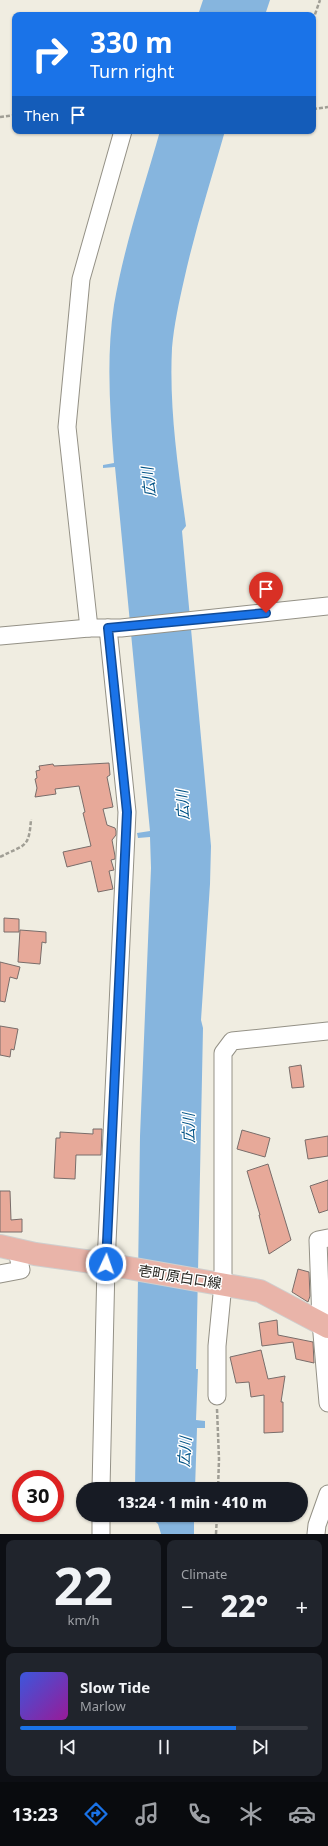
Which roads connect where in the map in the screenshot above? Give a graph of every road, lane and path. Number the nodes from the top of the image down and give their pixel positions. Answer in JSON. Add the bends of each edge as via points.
{"nodes":[{"id":1,"x":320,"y":0,"type":"edge"},
{"id":2,"x":316,"y":12,"type":"edge"},
{"id":3,"x":328,"y":107,"type":"edge"},
{"id":4,"x":316,"y":109,"type":"edge"},
{"id":5,"x":12,"y":116,"type":"edge"},
{"id":6,"x":0,"y":117,"type":"edge"},
{"id":7,"x":122,"y":134,"type":"edge"},
{"id":8,"x":328,"y":606,"type":"edge"},
{"id":9,"x":89,"y":628,"type":"junction"},
{"id":10,"x":114,"y":628,"type":"junction"},
{"id":11,"x":0,"y":636,"type":"edge"},
{"id":12,"x":31,"y":819,"type":"dead end"},
{"id":13,"x":0,"y":857,"type":"edge"},
{"id":14,"x":328,"y":1031,"type":"edge"},
{"id":15,"x":328,"y":1238,"type":"edge"},
{"id":16,"x":9,"y":1248,"type":"edge"},
{"id":17,"x":115,"y":1266,"type":"junction"},
{"id":18,"x":0,"y":1274,"type":"edge"},
{"id":19,"x":219,"y":1283,"type":"junction"},
{"id":20,"x":324,"y":1324,"type":"edge"},
{"id":21,"x":217,"y":1396,"type":"joint"},
{"id":22,"x":328,"y":1403,"type":"edge"},
{"id":23,"x":102,"y":1482,"type":"edge"},
{"id":24,"x":218,"y":1482,"type":"edge"},
{"id":25,"x":328,"y":1494,"type":"edge"},
{"id":26,"x":101,"y":1522,"type":"edge"},
{"id":27,"x":217,"y":1522,"type":"edge"},
{"id":28,"x":100,"y":1534,"type":"edge"},
{"id":29,"x":216,"y":1534,"type":"edge"},
{"id":30,"x":316,"y":1534,"type":"edge"}],
"edges":[{"from":1,"to":2,"type":"path"},
{"from":3,"to":4,"type":"path"},
{"from":5,"to":6,"type":"path"},
{"from":7,"to":9,"type":"street","via":[[81,279],[67,427]]},
{"from":8,"to":10,"type":"street"},
{"from":9,"to":10,"type":"street"},
{"from":9,"to":11,"type":"street"},
{"from":10,"to":17,"type":"street","via":[[127,812]]},
{"from":12,"to":13,"type":"path","via":[[26,844]]},
{"from":14,"to":19,"type":"street","via":[[232,1042],[223,1053]]},
{"from":15,"to":20,"type":"street","via":[[318,1240]]},
{"from":16,"to":17,"type":"main road","name":"壱町原白口線"},
{"from":16,"to":18,"type":"street","via":[[21,1270]]},
{"from":17,"to":19,"type":"main road","name":"壱町原白口線"},
{"from":17,"to":23,"type":"street"},
{"from":19,"to":20,"type":"main road","name":"壱町原白口線","via":[[260,1291]]},
{"from":19,"to":21,"type":"street"},
{"from":20,"to":22,"type":"street"},
{"from":21,"to":24,"type":"path"},
{"from":25,"to":30,"type":"street"},
{"from":26,"to":28,"type":"street"},
{"from":27,"to":29,"type":"path"}]}
